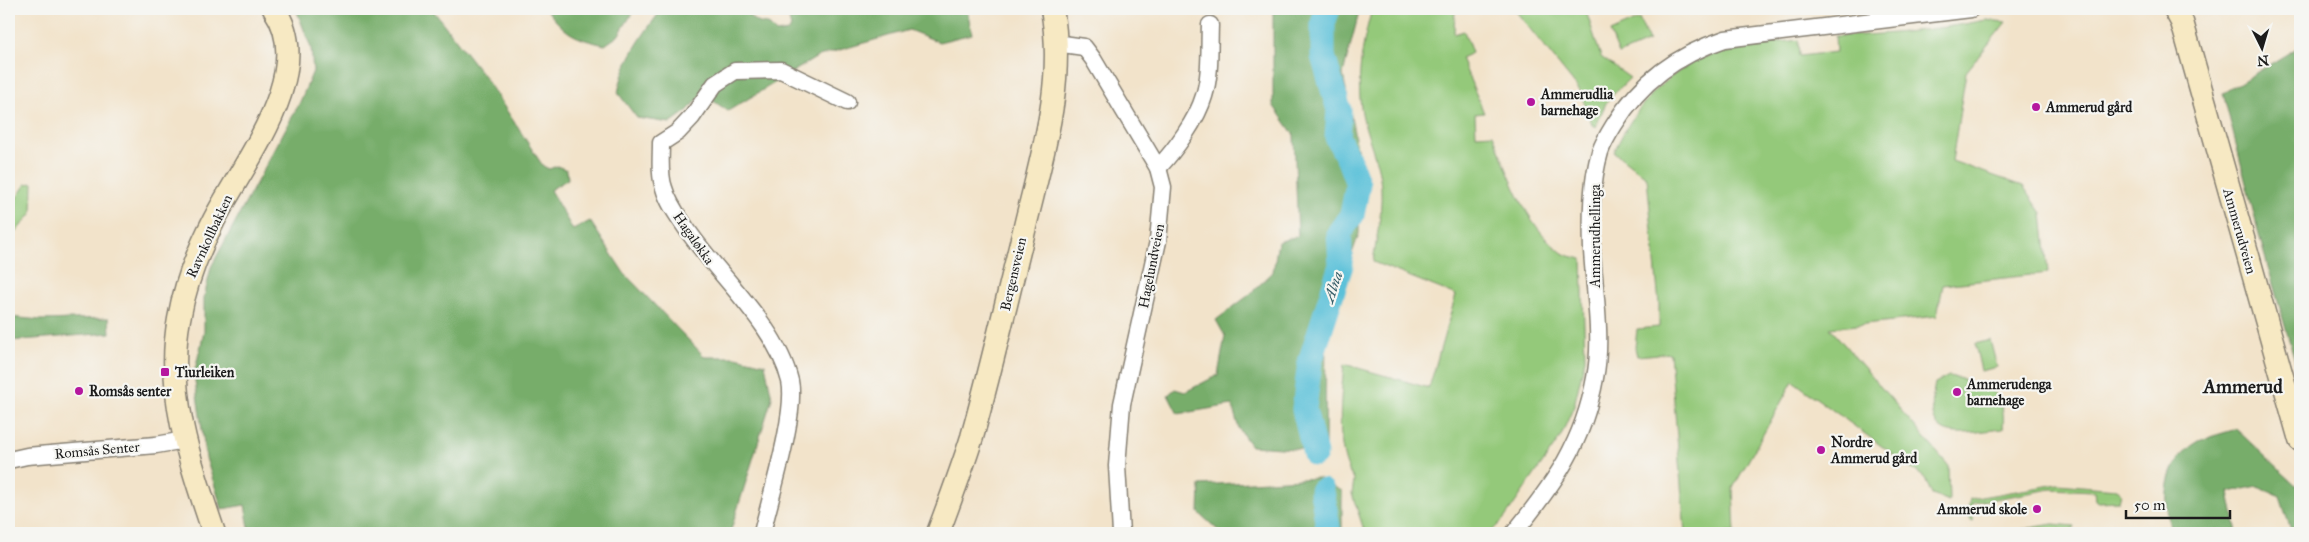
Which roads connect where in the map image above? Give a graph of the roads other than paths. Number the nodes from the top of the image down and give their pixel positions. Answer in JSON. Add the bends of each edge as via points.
{"nodes":[{"id":1,"x":274,"y":9,"type":"edge"},
{"id":2,"x":1052,"y":9,"type":"edge"},
{"id":3,"x":1965,"y":9,"type":"edge"},
{"id":4,"x":1971,"y":9,"type":"edge"},
{"id":5,"x":2179,"y":13,"type":"edge"},
{"id":6,"x":1210,"y":26,"type":"dead end"},
{"id":7,"x":1056,"y":43,"type":"junction"},
{"id":8,"x":847,"y":102,"type":"dead end"},
{"id":9,"x":1158,"y":168,"type":"junction"},
{"id":10,"x":185,"y":440,"type":"junction"},
{"id":11,"x":2300,"y":440,"type":"edge"},
{"id":12,"x":9,"y":460,"type":"edge"},
{"id":13,"x":214,"y":533,"type":"edge"},
{"id":14,"x":762,"y":533,"type":"edge"},
{"id":15,"x":938,"y":533,"type":"edge"},
{"id":16,"x":1122,"y":533,"type":"edge"},
{"id":17,"x":1514,"y":533,"type":"edge"}],
"edges":[{"from":1,"to":10,"type":"street","name":"Ravnkollbakken","via":[[288,45],[283,89],[203,242],[178,320],[176,379]]},
{"from":2,"to":7,"type":"street","name":"Bergensveien"},
{"from":3,"to":4,"type":"street","name":"Ammerudhellinga"},
{"from":3,"to":17,"type":"street","name":"Ammerudhellinga","via":[[1725,39],[1689,52],[1645,85],[1625,107],[1600,150],[1594,182],[1592,248],[1598,324],[1596,376],[1586,418],[1562,470]]},
{"from":5,"to":11,"type":"street","name":"Ammerudveien"},
{"from":6,"to":9,"type":"street","via":[[1204,96],[1173,152]]},
{"from":7,"to":9,"type":"street","name":"Hagelundveien","via":[[1084,47]]},
{"from":7,"to":15,"type":"street","name":"Bergensveien","via":[[1056,80],[1045,142],[980,406]]},
{"from":8,"to":14,"type":"street","name":"Hagaløkka","via":[[781,70],[735,70],[715,84],[687,122],[662,143],[663,188],[676,214],[703,254],[765,328],[778,348],[790,382],[788,422]]},
{"from":9,"to":16,"type":"street","name":"Hagelundveien","via":[[1162,187],[1158,241],[1122,404],[1117,466]]},
{"from":10,"to":12,"type":"street","name":"Romsås Senter"},
{"from":10,"to":13,"type":"street","name":"Ravnkollbakken"}]}
